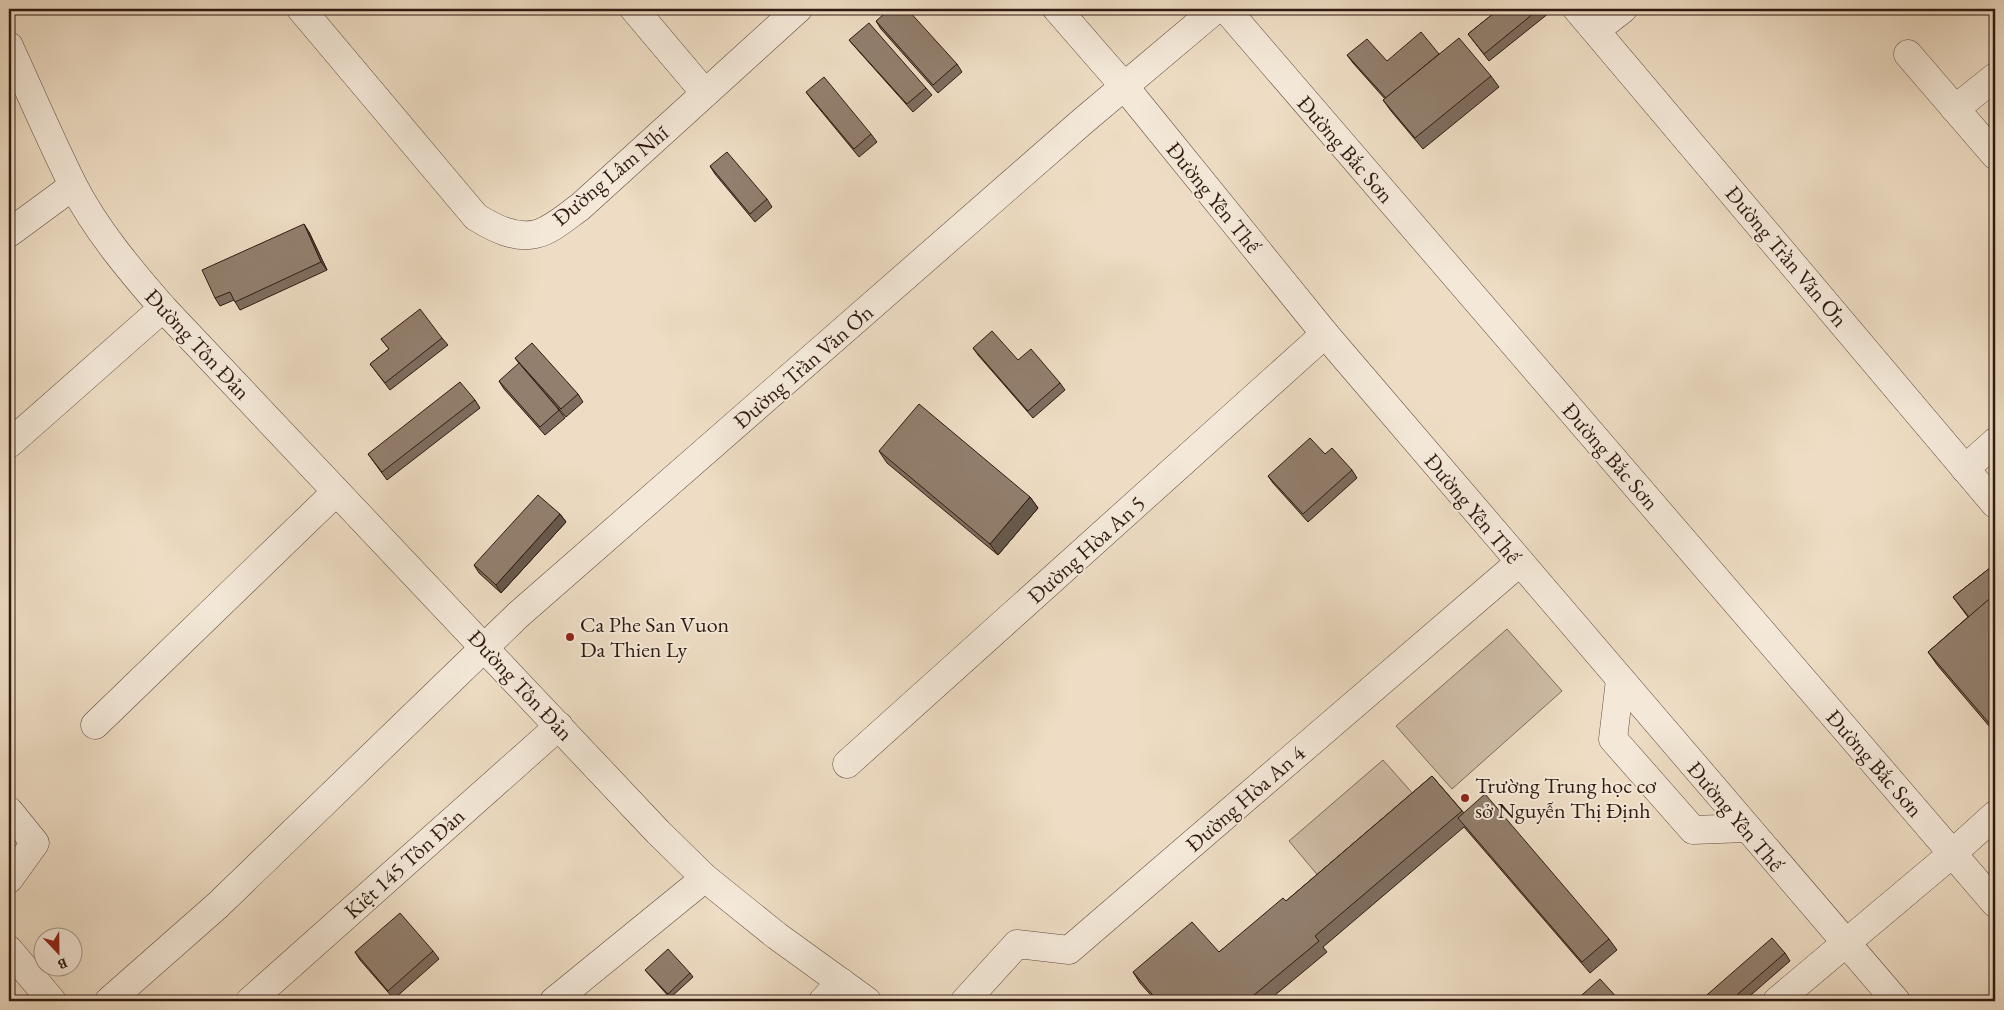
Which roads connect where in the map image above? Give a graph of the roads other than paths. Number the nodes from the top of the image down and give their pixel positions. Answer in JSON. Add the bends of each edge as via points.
{"nodes":[{"id":1,"x":301,"y":9,"type":"edge"},
{"id":2,"x":634,"y":9,"type":"edge"},
{"id":3,"x":798,"y":9,"type":"edge"},
{"id":4,"x":1057,"y":9,"type":"edge"},
{"id":5,"x":1216,"y":9,"type":"edge"},
{"id":6,"x":1226,"y":9,"type":"edge"},
{"id":7,"x":1577,"y":9,"type":"edge"},
{"id":8,"x":1623,"y":9,"type":"edge"},
{"id":9,"x":1596,"y":30,"type":"junction"},
{"id":10,"x":9,"y":46,"type":"edge"},
{"id":11,"x":1908,"y":54,"type":"dead end"},
{"id":12,"x":1995,"y":76,"type":"edge"},
{"id":13,"x":1124,"y":86,"type":"junction"},
{"id":14,"x":706,"y":93,"type":"junction"},
{"id":15,"x":1955,"y":109,"type":"junction"},
{"id":16,"x":1995,"y":155,"type":"edge"},
{"id":17,"x":73,"y":186,"type":"junction"},
{"id":18,"x":9,"y":233,"type":"edge"},
{"id":19,"x":163,"y":308,"type":"junction"},
{"id":20,"x":1325,"y":334,"type":"junction"},
{"id":21,"x":1995,"y":442,"type":"edge"},
{"id":22,"x":9,"y":444,"type":"edge"},
{"id":23,"x":1964,"y":469,"type":"junction"},
{"id":24,"x":336,"y":492,"type":"junction"},
{"id":25,"x":1995,"y":504,"type":"edge"},
{"id":26,"x":1520,"y":562,"type":"junction"},
{"id":27,"x":484,"y":647,"type":"junction"},
{"id":28,"x":1620,"y":680,"type":"junction"},
{"id":29,"x":95,"y":726,"type":"dead end"},
{"id":30,"x":559,"y":726,"type":"junction"},
{"id":31,"x":847,"y":764,"type":"dead end"},
{"id":32,"x":9,"y":811,"type":"edge"},
{"id":33,"x":1995,"y":815,"type":"edge"},
{"id":34,"x":1746,"y":828,"type":"junction"},
{"id":35,"x":1953,"y":853,"type":"junction"},
{"id":36,"x":705,"y":878,"type":"junction"},
{"id":37,"x":9,"y":879,"type":"edge"},
{"id":38,"x":1995,"y":903,"type":"edge"},
{"id":39,"x":1845,"y":942,"type":"junction"},
{"id":40,"x":9,"y":950,"type":"edge"},
{"id":41,"x":832,"y":992,"type":"edge"},
{"id":42,"x":52,"y":1001,"type":"edge"},
{"id":43,"x":109,"y":1001,"type":"edge"},
{"id":44,"x":250,"y":1001,"type":"edge"},
{"id":45,"x":554,"y":1001,"type":"edge"},
{"id":46,"x":867,"y":1001,"type":"edge"},
{"id":47,"x":965,"y":1001,"type":"edge"},
{"id":48,"x":1777,"y":1001,"type":"edge"},
{"id":49,"x":1896,"y":1001,"type":"edge"}],
"edges":[{"from":1,"to":14,"type":"street","name":"Đường Lâm Nhĩ","via":[[476,218],[510,234],[536,234],[556,224]]},
{"from":2,"to":14,"type":"street"},
{"from":3,"to":14,"type":"street","name":"Đường Lâm Nhĩ"},
{"from":4,"to":13,"type":"street","name":"Đường Yên Thế"},
{"from":5,"to":13,"type":"street","name":"Đường Trần Văn Ơn"},
{"from":6,"to":35,"type":"street","name":"Đường Bắc Sơn"},
{"from":7,"to":9,"type":"street","name":"Đường Trần Văn Ơn"},
{"from":8,"to":9,"type":"street"},
{"from":9,"to":23,"type":"street","name":"Đường Trần Văn Ơn"},
{"from":10,"to":17,"type":"street","name":"Đường Tôn Đản"},
{"from":11,"to":15,"type":"street"},
{"from":12,"to":15,"type":"street"},
{"from":13,"to":20,"type":"street","name":"Đường Yên Thế"},
{"from":13,"to":27,"type":"street","name":"Đường Trần Văn Ơn"},
{"from":15,"to":16,"type":"street"},
{"from":17,"to":18,"type":"street"},
{"from":17,"to":19,"type":"street","name":"Đường Tôn Đản","via":[[99,229]]},
{"from":19,"to":22,"type":"street"},
{"from":19,"to":24,"type":"street","name":"Đường Tôn Đản"},
{"from":20,"to":26,"type":"street","name":"Đường Yên Thế"},
{"from":20,"to":31,"type":"street","name":"Đường Hòa An 5"},
{"from":21,"to":23,"type":"street"},
{"from":23,"to":25,"type":"street","name":"Đường Trần Văn Ơn"},
{"from":24,"to":27,"type":"street","name":"Đường Tôn Đản"},
{"from":24,"to":29,"type":"street"},
{"from":26,"to":28,"type":"street","name":"Đường Yên Thế"},
{"from":26,"to":47,"type":"street","name":"Đường Hòa An 4","via":[[1068,950],[1017,944]]},
{"from":27,"to":30,"type":"street","name":"Đường Tôn Đản"},
{"from":27,"to":43,"type":"street","name":"Đường Trần Văn Ơn","via":[[218,905]]},
{"from":28,"to":34,"type":"street","name":"Đường Yên Thế"},
{"from":28,"to":34,"type":"street","via":[[1613,739],[1693,830]]},
{"from":30,"to":36,"type":"street","name":"Đường Tôn Đản"},
{"from":30,"to":44,"type":"street","name":"Kiệt 145 Tôn Đản"},
{"from":32,"to":37,"type":"street","via":[[35,844]]},
{"from":33,"to":35,"type":"street"},
{"from":34,"to":39,"type":"street","name":"Đường Yên Thế"},
{"from":35,"to":38,"type":"street","name":"Đường Bắc Sơn"},
{"from":35,"to":39,"type":"street"},
{"from":36,"to":41,"type":"street","name":"Đường Tôn Đản","via":[[776,936]]},
{"from":36,"to":45,"type":"street"},
{"from":39,"to":48,"type":"street"},
{"from":39,"to":49,"type":"street","name":"Đường Yên Thế"},
{"from":40,"to":42,"type":"street"},
{"from":41,"to":46,"type":"street","name":"Đường Tôn Đản"}]}
